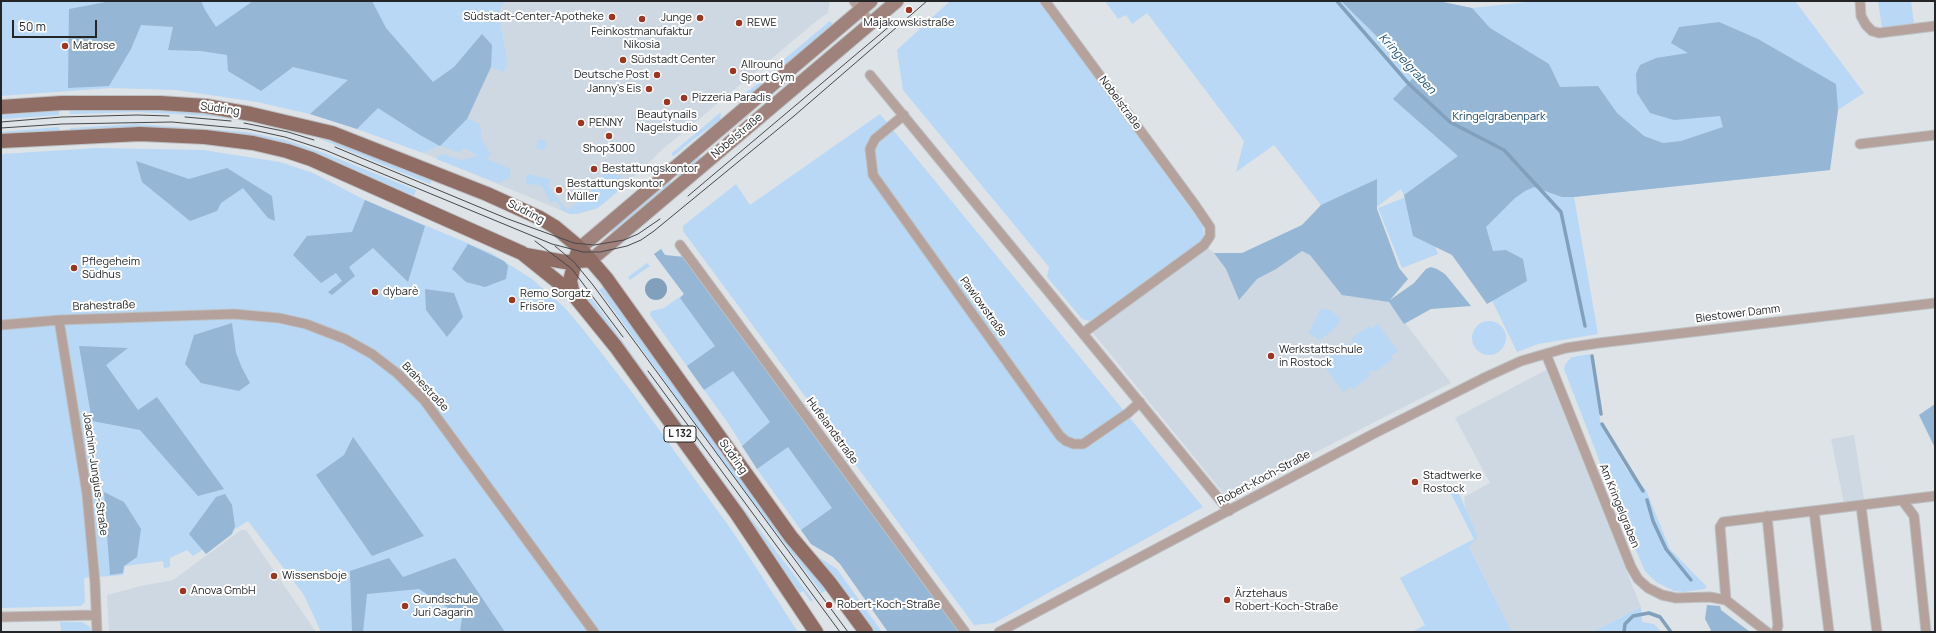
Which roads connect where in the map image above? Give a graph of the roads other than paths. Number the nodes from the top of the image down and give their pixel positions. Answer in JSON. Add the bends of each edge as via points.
{"nodes":[{"id":1,"x":897,"y":1,"type":"edge"},
{"id":2,"x":1045,"y":1,"type":"edge"},
{"id":3,"x":1860,"y":1,"type":"edge"},
{"id":4,"x":862,"y":4,"type":"edge"},
{"id":5,"x":871,"y":23,"type":"junction"},
{"id":6,"x":1935,"y":26,"type":"edge"},
{"id":7,"x":870,"y":75,"type":"dead end"},
{"id":8,"x":1,"y":108,"type":"edge"},
{"id":9,"x":904,"y":115,"type":"junction"},
{"id":10,"x":1935,"y":135,"type":"edge"},
{"id":11,"x":1,"y":141,"type":"edge"},
{"id":12,"x":1860,"y":144,"type":"dead end"},
{"id":13,"x":680,"y":245,"type":"dead end"},
{"id":14,"x":580,"y":248,"type":"junction"},
{"id":15,"x":522,"y":254,"type":"junction"},
{"id":16,"x":591,"y":260,"type":"junction"},
{"id":17,"x":574,"y":262,"type":"junction"},
{"id":18,"x":573,"y":294,"type":"junction"},
{"id":19,"x":1935,"y":303,"type":"edge"},
{"id":20,"x":59,"y":320,"type":"junction"},
{"id":21,"x":1,"y":325,"type":"edge"},
{"id":22,"x":1083,"y":333,"type":"junction"},
{"id":23,"x":1546,"y":354,"type":"junction"},
{"id":24,"x":1140,"y":402,"type":"junction"},
{"id":25,"x":1935,"y":496,"type":"edge"},
{"id":26,"x":1902,"y":500,"type":"junction"},
{"id":27,"x":1861,"y":506,"type":"junction"},
{"id":28,"x":1228,"y":511,"type":"junction"},
{"id":29,"x":1814,"y":511,"type":"junction"},
{"id":30,"x":1767,"y":516,"type":"junction"},
{"id":31,"x":1726,"y":600,"type":"junction"},
{"id":32,"x":96,"y":614,"type":"junction"},
{"id":33,"x":1,"y":617,"type":"edge"},
{"id":34,"x":97,"y":632,"type":"edge"},
{"id":35,"x":594,"y":632,"type":"edge"},
{"id":36,"x":816,"y":632,"type":"edge"},
{"id":37,"x":866,"y":632,"type":"edge"},
{"id":38,"x":964,"y":632,"type":"edge"},
{"id":39,"x":998,"y":632,"type":"edge"},
{"id":40,"x":1767,"y":632,"type":"edge"},
{"id":41,"x":1776,"y":632,"type":"edge"},
{"id":42,"x":1829,"y":632,"type":"edge"},
{"id":43,"x":1877,"y":632,"type":"edge"},
{"id":44,"x":1926,"y":632,"type":"edge"}],
"edges":[{"from":1,"to":5,"type":"main road","name":"Nobelstraße"},
{"from":2,"to":22,"type":"street","name":"Nobelstraße","via":[[1210,228],[1210,236],[1204,245]]},
{"from":3,"to":6,"type":"street","via":[[1861,16],[1872,31],[1879,33]]},
{"from":4,"to":5,"type":"street"},
{"from":4,"to":14,"type":"main road","name":"Nobelstraße"},
{"from":5,"to":16,"type":"main road","name":"Nobelstraße"},
{"from":7,"to":9,"type":"street"},
{"from":8,"to":14,"type":"main road","name":"Südring","via":[[62,103],[160,103],[206,106],[292,122],[346,139],[503,200],[555,227]]},
{"from":9,"to":22,"type":"street"},
{"from":9,"to":24,"type":"street","name":"Pawlowstraße","via":[[875,139],[870,149],[873,175],[1060,436],[1070,443],[1083,444]]},
{"from":10,"to":12,"type":"street"},
{"from":11,"to":15,"type":"main road","via":[[140,134],[205,137],[252,143],[311,159]]},
{"from":13,"to":38,"type":"street","name":"Hufelandstraße"},
{"from":14,"to":16,"type":"main road","name":"Südring","number":"L 132"},
{"from":14,"to":17,"type":"main road","name":"Nobelstraße"},
{"from":15,"to":17,"type":"main road"},
{"from":15,"to":18,"type":"main road","number":"L 132"},
{"from":16,"to":17,"type":"main road"},
{"from":16,"to":37,"type":"main road","name":"Südring","number":"L 132","via":[[791,537]]},
{"from":17,"to":18,"type":"main road","name":"Nobelstraße","via":[[570,281]]},
{"from":18,"to":36,"type":"main road","number":"L 132","via":[[616,347],[719,488]]},
{"from":19,"to":23,"type":"street","name":"Biestower Damm","via":[[1599,343]]},
{"from":20,"to":21,"type":"street","name":"Brahestraße"},
{"from":20,"to":32,"type":"street","name":"Joachim-Jungius-Straße","via":[[84,470]]},
{"from":20,"to":35,"type":"street","name":"Brahestraße","via":[[234,314],[279,318],[317,328],[345,339],[372,354],[398,374],[433,412]]},
{"from":22,"to":24,"type":"street"},
{"from":23,"to":28,"type":"street","name":"Robert-Koch-Straße","via":[[1520,361],[1486,377]]},
{"from":23,"to":31,"type":"street","name":"Am Kringelgraben","via":[[1638,579],[1662,595]]},
{"from":24,"to":28,"type":"street"},
{"from":25,"to":26,"type":"street"},
{"from":26,"to":27,"type":"street"},
{"from":26,"to":44,"type":"street","via":[[1914,516]]},
{"from":27,"to":29,"type":"street"},
{"from":27,"to":43,"type":"street"},
{"from":28,"to":39,"type":"street","name":"Robert-Koch-Straße"},
{"from":29,"to":30,"type":"street"},
{"from":29,"to":42,"type":"street"},
{"from":30,"to":31,"type":"street","via":[[1723,522],[1720,527]]},
{"from":30,"to":41,"type":"street","via":[[1778,626]]},
{"from":31,"to":40,"type":"street"},
{"from":32,"to":33,"type":"street"},
{"from":32,"to":34,"type":"street","name":"Joachim-Jungius-Straße"}]}
